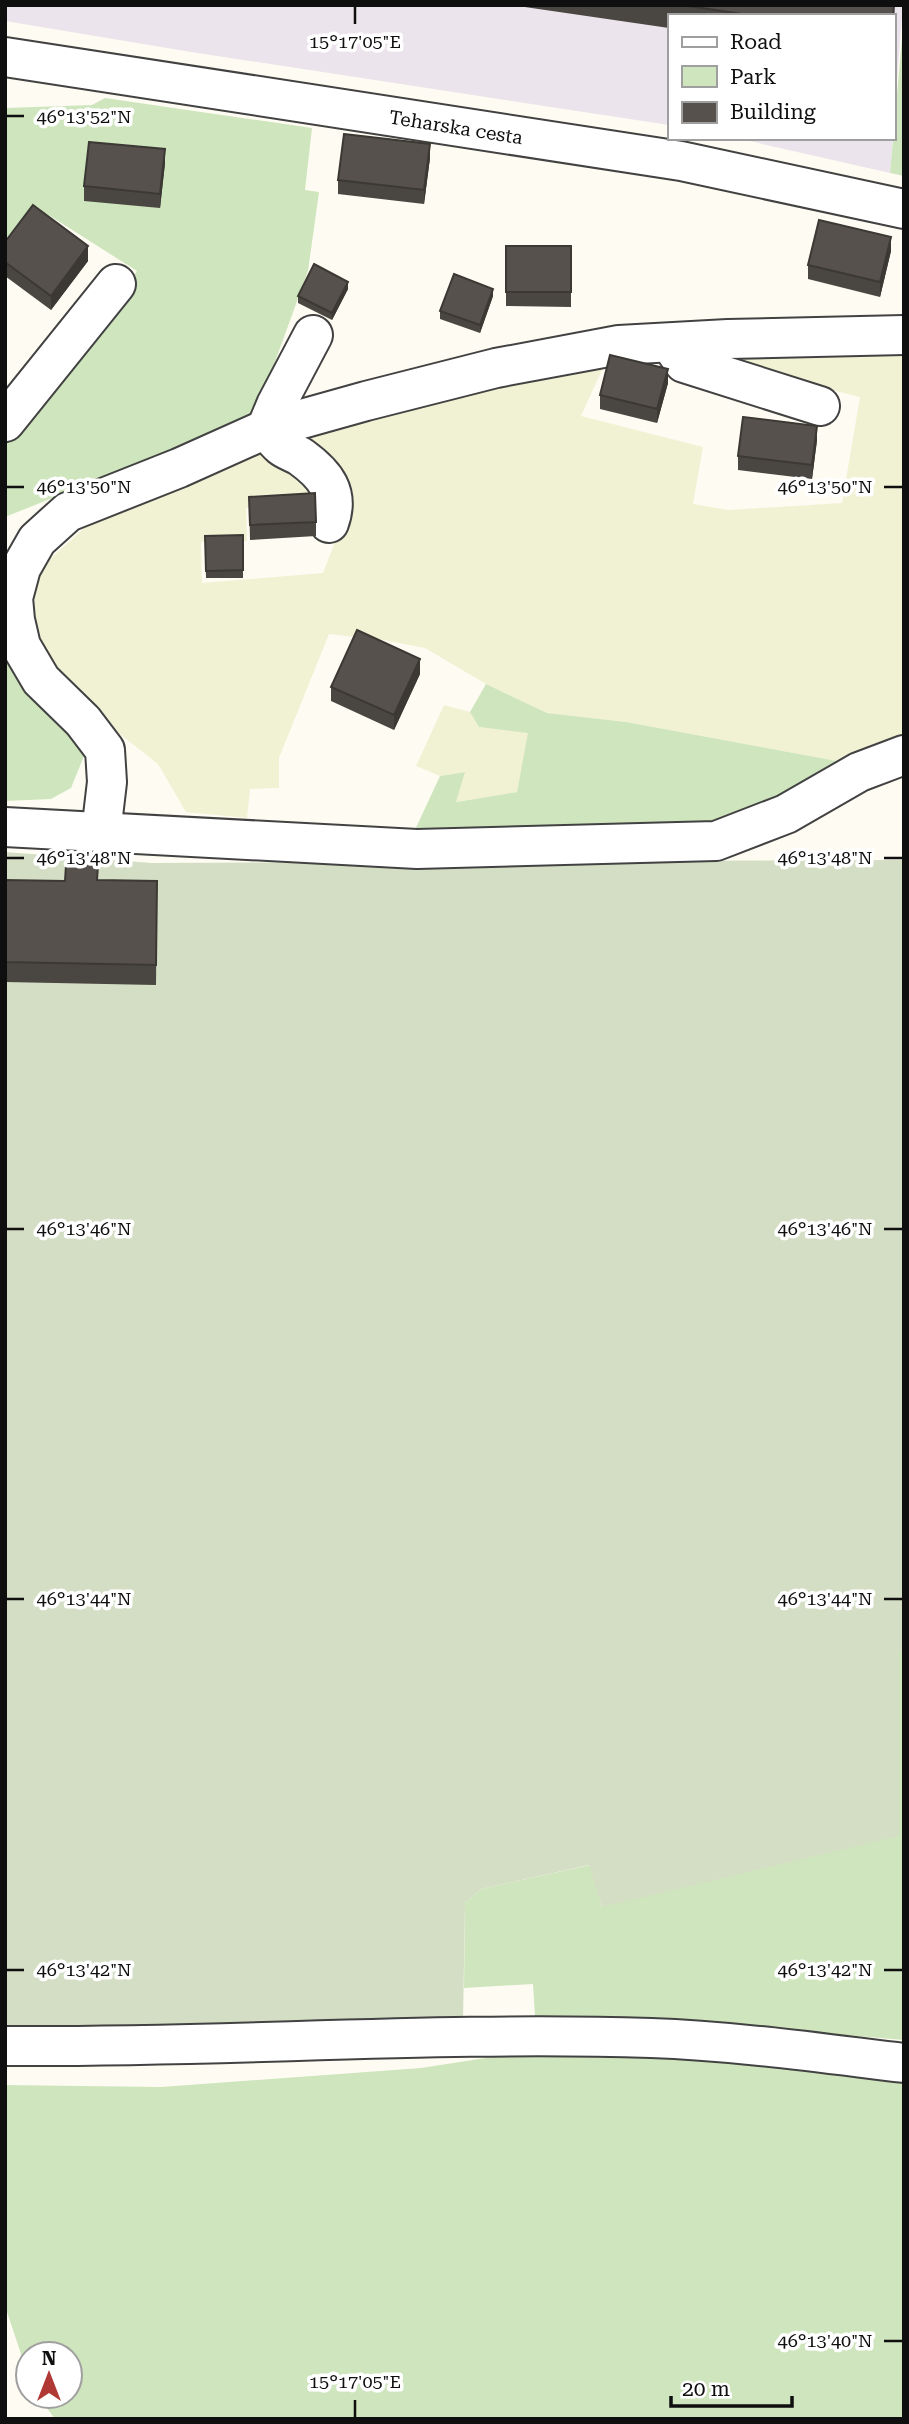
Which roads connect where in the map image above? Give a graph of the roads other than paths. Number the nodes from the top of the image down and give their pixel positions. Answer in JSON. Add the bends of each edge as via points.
{"nodes":[{"id":1,"x":5,"y":57,"type":"edge"},
{"id":2,"x":904,"y":209,"type":"edge"},
{"id":3,"x":116,"y":284,"type":"dead end"},
{"id":4,"x":313,"y":335,"type":"dead end"},
{"id":5,"x":904,"y":335,"type":"edge"},
{"id":6,"x":670,"y":343,"type":"junction"},
{"id":7,"x":820,"y":406,"type":"dead end"},
{"id":8,"x":5,"y":422,"type":"edge"},
{"id":9,"x":267,"y":429,"type":"junction"},
{"id":10,"x":68,"y":512,"type":"junction"},
{"id":11,"x":330,"y":523,"type":"dead end"},
{"id":12,"x":5,"y":533,"type":"edge"},
{"id":13,"x":904,"y":755,"type":"edge"},
{"id":14,"x":5,"y":827,"type":"edge"},
{"id":15,"x":101,"y":833,"type":"junction"},
{"id":16,"x":5,"y":2046,"type":"edge"},
{"id":17,"x":904,"y":2063,"type":"edge"}],
"edges":[{"from":1,"to":2,"type":"street","name":"Teharska cesta","via":[[681,161]]},
{"from":3,"to":8,"type":"street"},
{"from":4,"to":9,"type":"street"},
{"from":5,"to":6,"type":"street"},
{"from":6,"to":7,"type":"street","via":[[684,363]]},
{"from":6,"to":9,"type":"street","via":[[619,345],[496,368]]},
{"from":9,"to":10,"type":"street"},
{"from":9,"to":11,"type":"street","via":[[281,446],[323,476],[334,495]]},
{"from":10,"to":12,"type":"street"},
{"from":10,"to":15,"type":"street","via":[[37,540],[22,568],[13,598],[15,620],[21,646],[41,680],[105,750],[107,782]]},
{"from":13,"to":15,"type":"street","via":[[859,772],[786,814],[716,841],[416,849]]},
{"from":14,"to":15,"type":"street"},
{"from":16,"to":17,"type":"street","via":[[652,2038]]}]}
